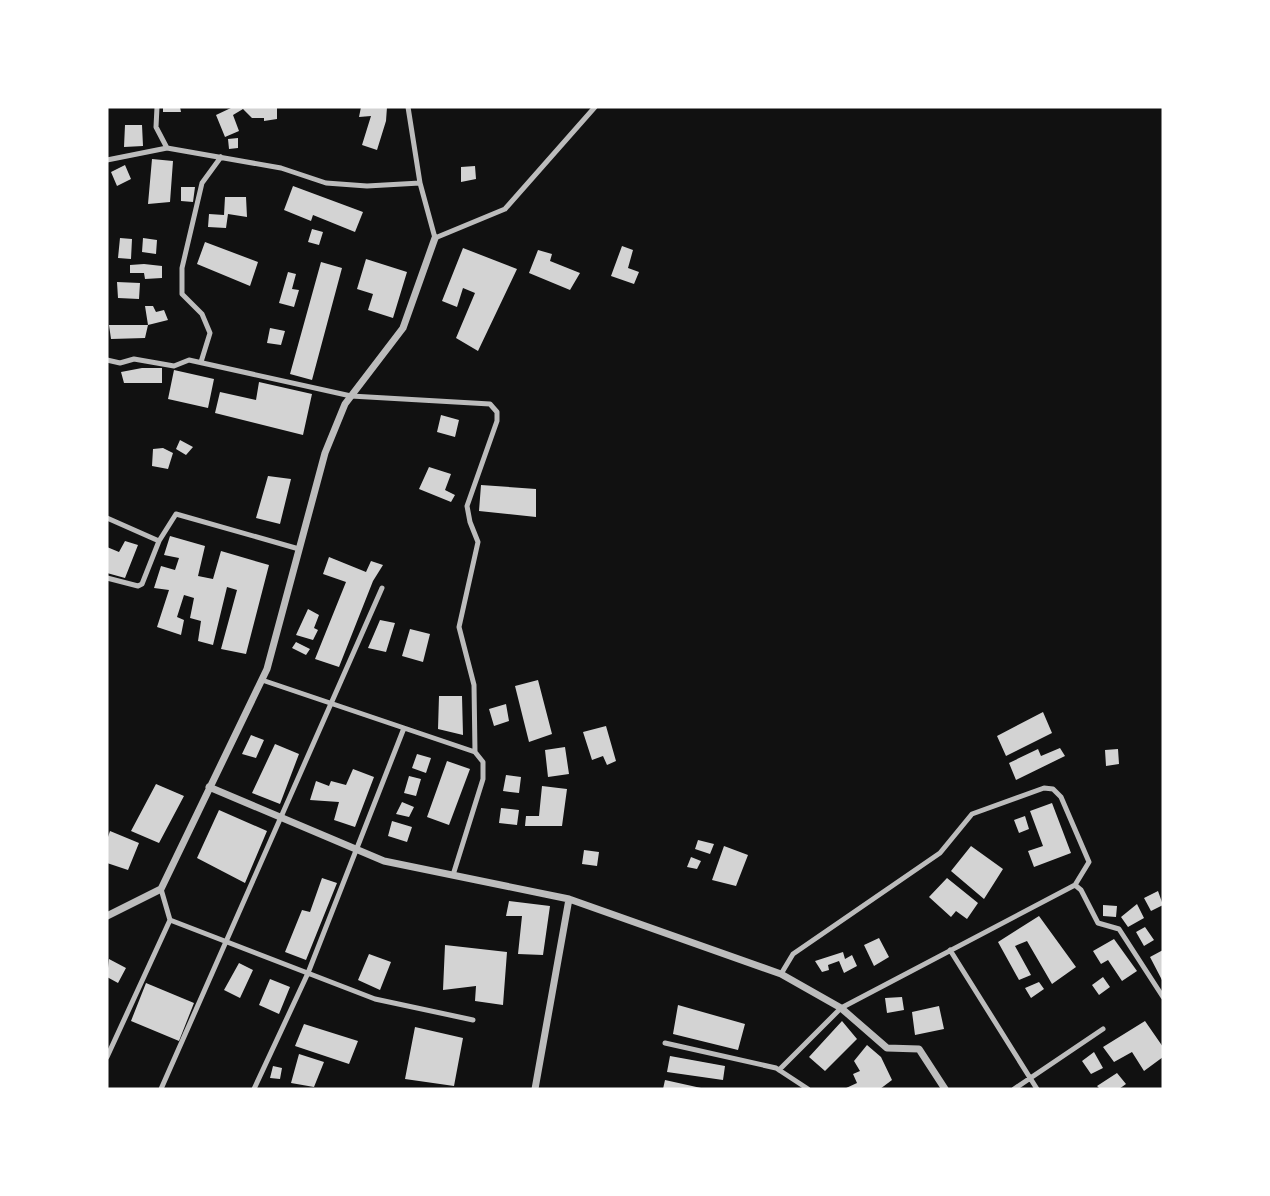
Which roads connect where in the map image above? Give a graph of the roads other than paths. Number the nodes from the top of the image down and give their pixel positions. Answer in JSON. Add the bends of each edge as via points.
{"nodes":[{"id":1,"x":157,"y":107,"type":"edge"},
{"id":2,"x":408,"y":107,"type":"edge"},
{"id":3,"x":595,"y":107,"type":"edge"},
{"id":4,"x":167,"y":148,"type":"junction"},
{"id":5,"x":221,"y":157,"type":"junction"},
{"id":6,"x":107,"y":160,"type":"edge"},
{"id":7,"x":420,"y":183,"type":"junction"},
{"id":8,"x":435,"y":238,"type":"junction"},
{"id":9,"x":107,"y":360,"type":"edge"},
{"id":10,"x":201,"y":362,"type":"junction"},
{"id":11,"x":351,"y":396,"type":"junction"},
{"id":12,"x":107,"y":518,"type":"edge"},
{"id":13,"x":159,"y":541,"type":"junction"},
{"id":14,"x":299,"y":549,"type":"junction"},
{"id":15,"x":107,"y":578,"type":"edge"},
{"id":16,"x":382,"y":588,"type":"dead end"},
{"id":17,"x":262,"y":680,"type":"junction"},
{"id":18,"x":331,"y":704,"type":"junction"},
{"id":19,"x":404,"y":728,"type":"junction"},
{"id":20,"x":475,"y":752,"type":"junction"},
{"id":21,"x":209,"y":787,"type":"junction"},
{"id":22,"x":280,"y":817,"type":"junction"},
{"id":23,"x":357,"y":850,"type":"junction"},
{"id":24,"x":453,"y":875,"type":"junction"},
{"id":25,"x":1075,"y":885,"type":"junction"},
{"id":26,"x":161,"y":889,"type":"junction"},
{"id":27,"x":569,"y":899,"type":"junction"},
{"id":28,"x":107,"y":916,"type":"edge"},
{"id":29,"x":170,"y":920,"type":"junction"},
{"id":30,"x":226,"y":942,"type":"junction"},
{"id":31,"x":950,"y":950,"type":"junction"},
{"id":32,"x":308,"y":973,"type":"junction"},
{"id":33,"x":781,"y":974,"type":"junction"},
{"id":34,"x":1163,"y":997,"type":"edge"},
{"id":35,"x":841,"y":1008,"type":"junction"},
{"id":36,"x":473,"y":1020,"type":"dead end"},
{"id":37,"x":1103,"y":1029,"type":"dead end"},
{"id":38,"x":665,"y":1043,"type":"dead end"},
{"id":39,"x":107,"y":1057,"type":"edge"},
{"id":40,"x":779,"y":1070,"type":"junction"},
{"id":41,"x":1030,"y":1078,"type":"junction"},
{"id":42,"x":161,"y":1089,"type":"edge"},
{"id":43,"x":254,"y":1089,"type":"edge"},
{"id":44,"x":535,"y":1089,"type":"edge"},
{"id":45,"x":808,"y":1089,"type":"edge"},
{"id":46,"x":946,"y":1089,"type":"edge"},
{"id":47,"x":1014,"y":1089,"type":"edge"},
{"id":48,"x":1037,"y":1089,"type":"edge"}],
"edges":[{"from":1,"to":4,"type":"lane","via":[[156,127]]},
{"from":2,"to":7,"type":"lane"},
{"from":3,"to":8,"type":"lane","via":[[505,209]]},
{"from":4,"to":5,"type":"lane"},
{"from":4,"to":6,"type":"lane"},
{"from":5,"to":7,"type":"lane","via":[[281,168],[326,183]]},
{"from":5,"to":10,"type":"lane","via":[[202,183],[181,268],[182,294],[202,314],[210,334]]},
{"from":7,"to":8,"type":"lane"},
{"from":8,"to":11,"type":"street","via":[[403,328]]},
{"from":9,"to":10,"type":"lane","via":[[174,366],[189,360]]},
{"from":10,"to":11,"type":"lane"},
{"from":11,"to":14,"type":"street","via":[[325,453]]},
{"from":11,"to":20,"type":"lane","via":[[490,404],[497,412],[467,506],[478,542],[459,627],[474,685]]},
{"from":12,"to":13,"type":"lane"},
{"from":13,"to":14,"type":"lane","via":[[176,514]]},
{"from":13,"to":15,"type":"lane","via":[[142,584]]},
{"from":14,"to":17,"type":"street"},
{"from":16,"to":18,"type":"lane"},
{"from":17,"to":18,"type":"lane"},
{"from":17,"to":21,"type":"street"},
{"from":18,"to":19,"type":"lane"},
{"from":18,"to":22,"type":"lane"},
{"from":19,"to":20,"type":"lane"},
{"from":19,"to":23,"type":"lane"},
{"from":20,"to":24,"type":"lane","via":[[483,762],[483,779]]},
{"from":21,"to":22,"type":"street"},
{"from":21,"to":26,"type":"street"},
{"from":22,"to":23,"type":"street"},
{"from":22,"to":30,"type":"lane"},
{"from":23,"to":24,"type":"street","via":[[384,861]]},
{"from":23,"to":32,"type":"lane"},
{"from":24,"to":27,"type":"street"},
{"from":25,"to":31,"type":"lane"},
{"from":25,"to":33,"type":"lane","via":[[1089,862],[1061,797],[1044,788],[972,814],[940,853],[793,954]]},
{"from":25,"to":34,"type":"lane","via":[[1098,923],[1119,929]]},
{"from":26,"to":28,"type":"street"},
{"from":26,"to":29,"type":"lane"},
{"from":27,"to":33,"type":"street"},
{"from":27,"to":44,"type":"street"},
{"from":29,"to":30,"type":"lane"},
{"from":29,"to":39,"type":"lane"},
{"from":30,"to":32,"type":"lane"},
{"from":30,"to":42,"type":"lane"},
{"from":31,"to":35,"type":"lane"},
{"from":31,"to":41,"type":"lane"},
{"from":32,"to":36,"type":"lane","via":[[375,999]]},
{"from":32,"to":43,"type":"lane"},
{"from":33,"to":35,"type":"street"},
{"from":35,"to":40,"type":"lane"},
{"from":35,"to":46,"type":"street","via":[[887,1048],[919,1049]]},
{"from":37,"to":41,"type":"lane"},
{"from":38,"to":40,"type":"lane"},
{"from":40,"to":45,"type":"lane"},
{"from":41,"to":47,"type":"lane"},
{"from":41,"to":48,"type":"lane"}]}
